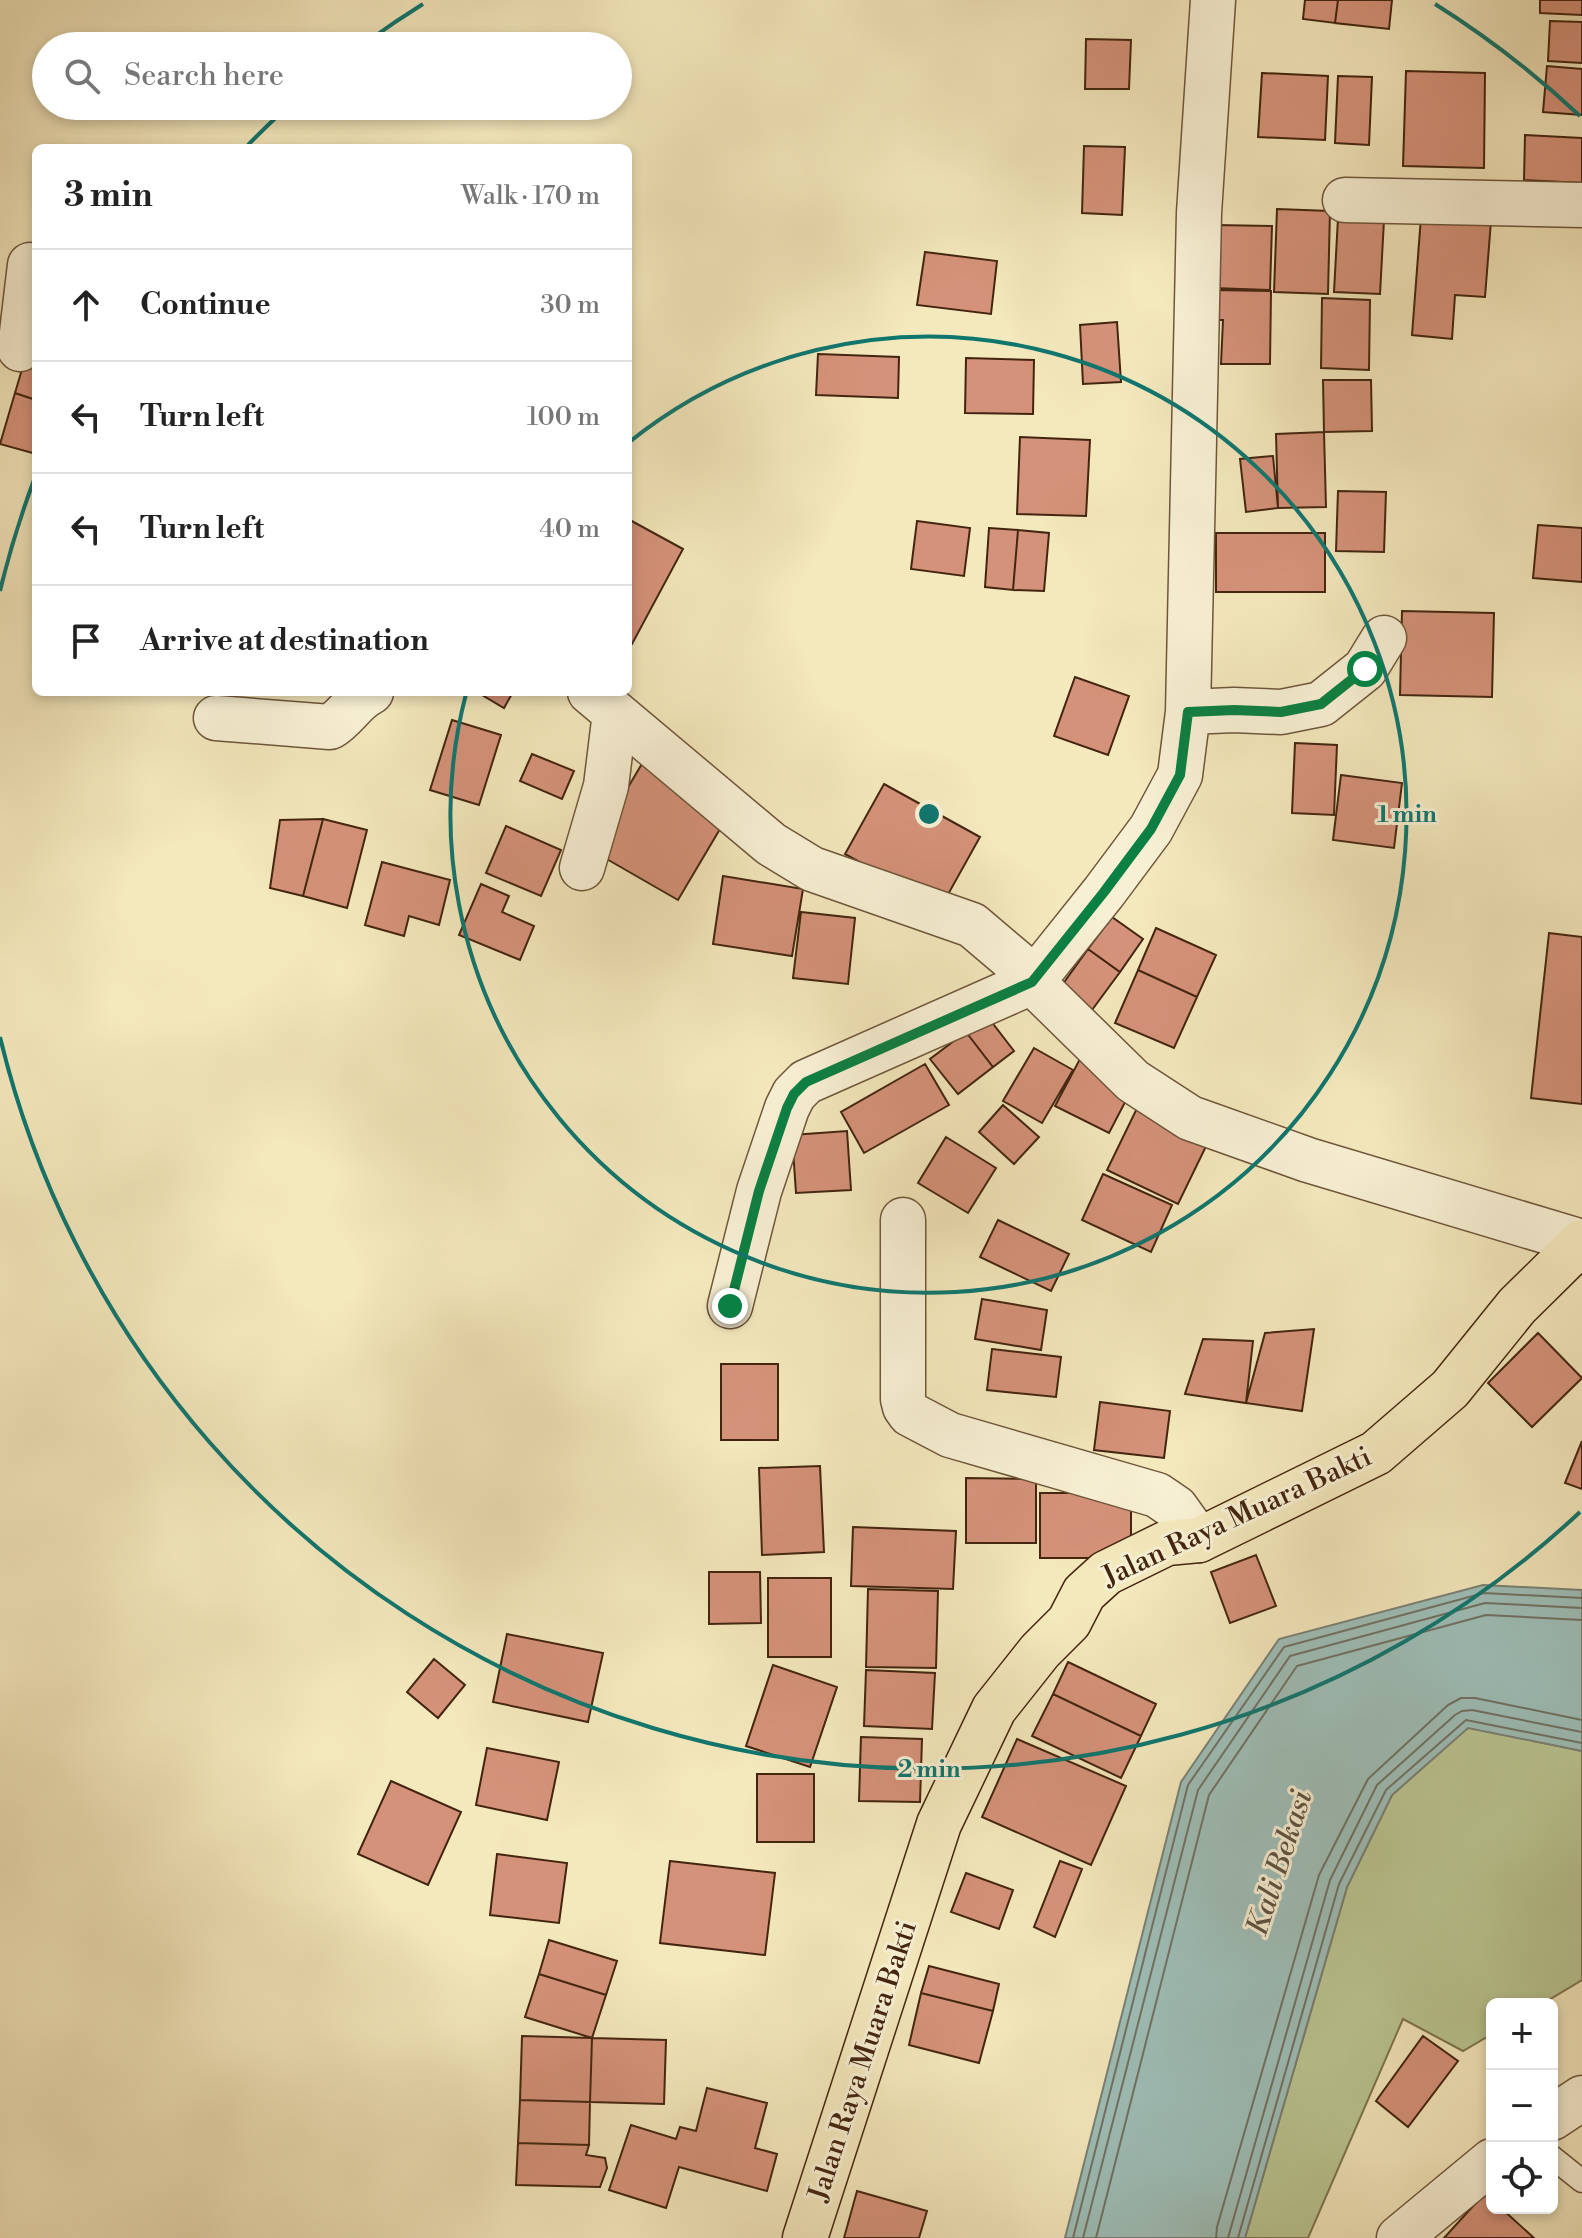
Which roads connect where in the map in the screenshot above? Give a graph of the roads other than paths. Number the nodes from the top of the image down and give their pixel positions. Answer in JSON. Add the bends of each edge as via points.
{"nodes":[{"id":1,"x":1213,"y":0,"type":"edge"},
{"id":2,"x":1345,"y":200,"type":"dead end"},
{"id":3,"x":1582,"y":205,"type":"edge"},
{"id":4,"x":22,"y":264,"type":"edge"},
{"id":5,"x":20,"y":349,"type":"dead end"},
{"id":6,"x":1384,"y":638,"type":"dead end"},
{"id":7,"x":362,"y":696,"type":"edge"},
{"id":8,"x":602,"y":702,"type":"edge"},
{"id":9,"x":1188,"y":712,"type":"junction"},
{"id":10,"x":216,"y":718,"type":"dead end"},
{"id":11,"x":582,"y":868,"type":"dead end"},
{"id":12,"x":1025,"y":973,"type":"junction"},
{"id":13,"x":903,"y":1220,"type":"dead end"},
{"id":14,"x":1582,"y":1242,"type":"edge"},
{"id":15,"x":730,"y":1306,"type":"dead end"},
{"id":16,"x":1199,"y":1540,"type":"junction"},
{"id":17,"x":1582,"y":2098,"type":"edge"},
{"id":18,"x":1558,"y":2114,"type":"edge"},
{"id":19,"x":1558,"y":2162,"type":"edge"},
{"id":20,"x":1486,"y":2166,"type":"edge"},
{"id":21,"x":1582,"y":2181,"type":"edge"},
{"id":22,"x":805,"y":2238,"type":"edge"},
{"id":23,"x":1399,"y":2238,"type":"edge"}],
"edges":[{"from":1,"to":9,"type":"street","via":[[1199,213]]},
{"from":2,"to":3,"type":"street"},
{"from":4,"to":5,"type":"street"},
{"from":6,"to":9,"type":"street","via":[[1365,669],[1321,704],[1281,712]]},
{"from":7,"to":10,"type":"street","via":[[330,727]]},
{"from":8,"to":11,"type":"street","via":[[606,786]]},
{"from":8,"to":12,"type":"street","via":[[771,844],[812,869],[972,925]]},
{"from":9,"to":12,"type":"street","via":[[1180,775],[1151,829],[1104,892]]},
{"from":12,"to":14,"type":"street","via":[[1133,1081],[1190,1118],[1308,1160]]},
{"from":12,"to":15,"type":"street","via":[[806,1082],[794,1094],[759,1191]]},
{"from":13,"to":16,"type":"street","via":[[903,1399],[910,1414],[950,1435],[1157,1495],[1176,1508]]},
{"from":14,"to":16,"type":"main road","name":"Jalan Raya Muara Bakti","via":[[1517,1306],[1450,1389],[1376,1453]]},
{"from":16,"to":22,"type":"main road","name":"Jalan Raya Muara Bakti","via":[[1167,1543],[1106,1573],[1084,1593],[1069,1622],[994,1709],[939,1824]]},
{"from":17,"to":18,"type":"street"},
{"from":19,"to":21,"type":"lane"},
{"from":20,"to":23,"type":"street"}]}
